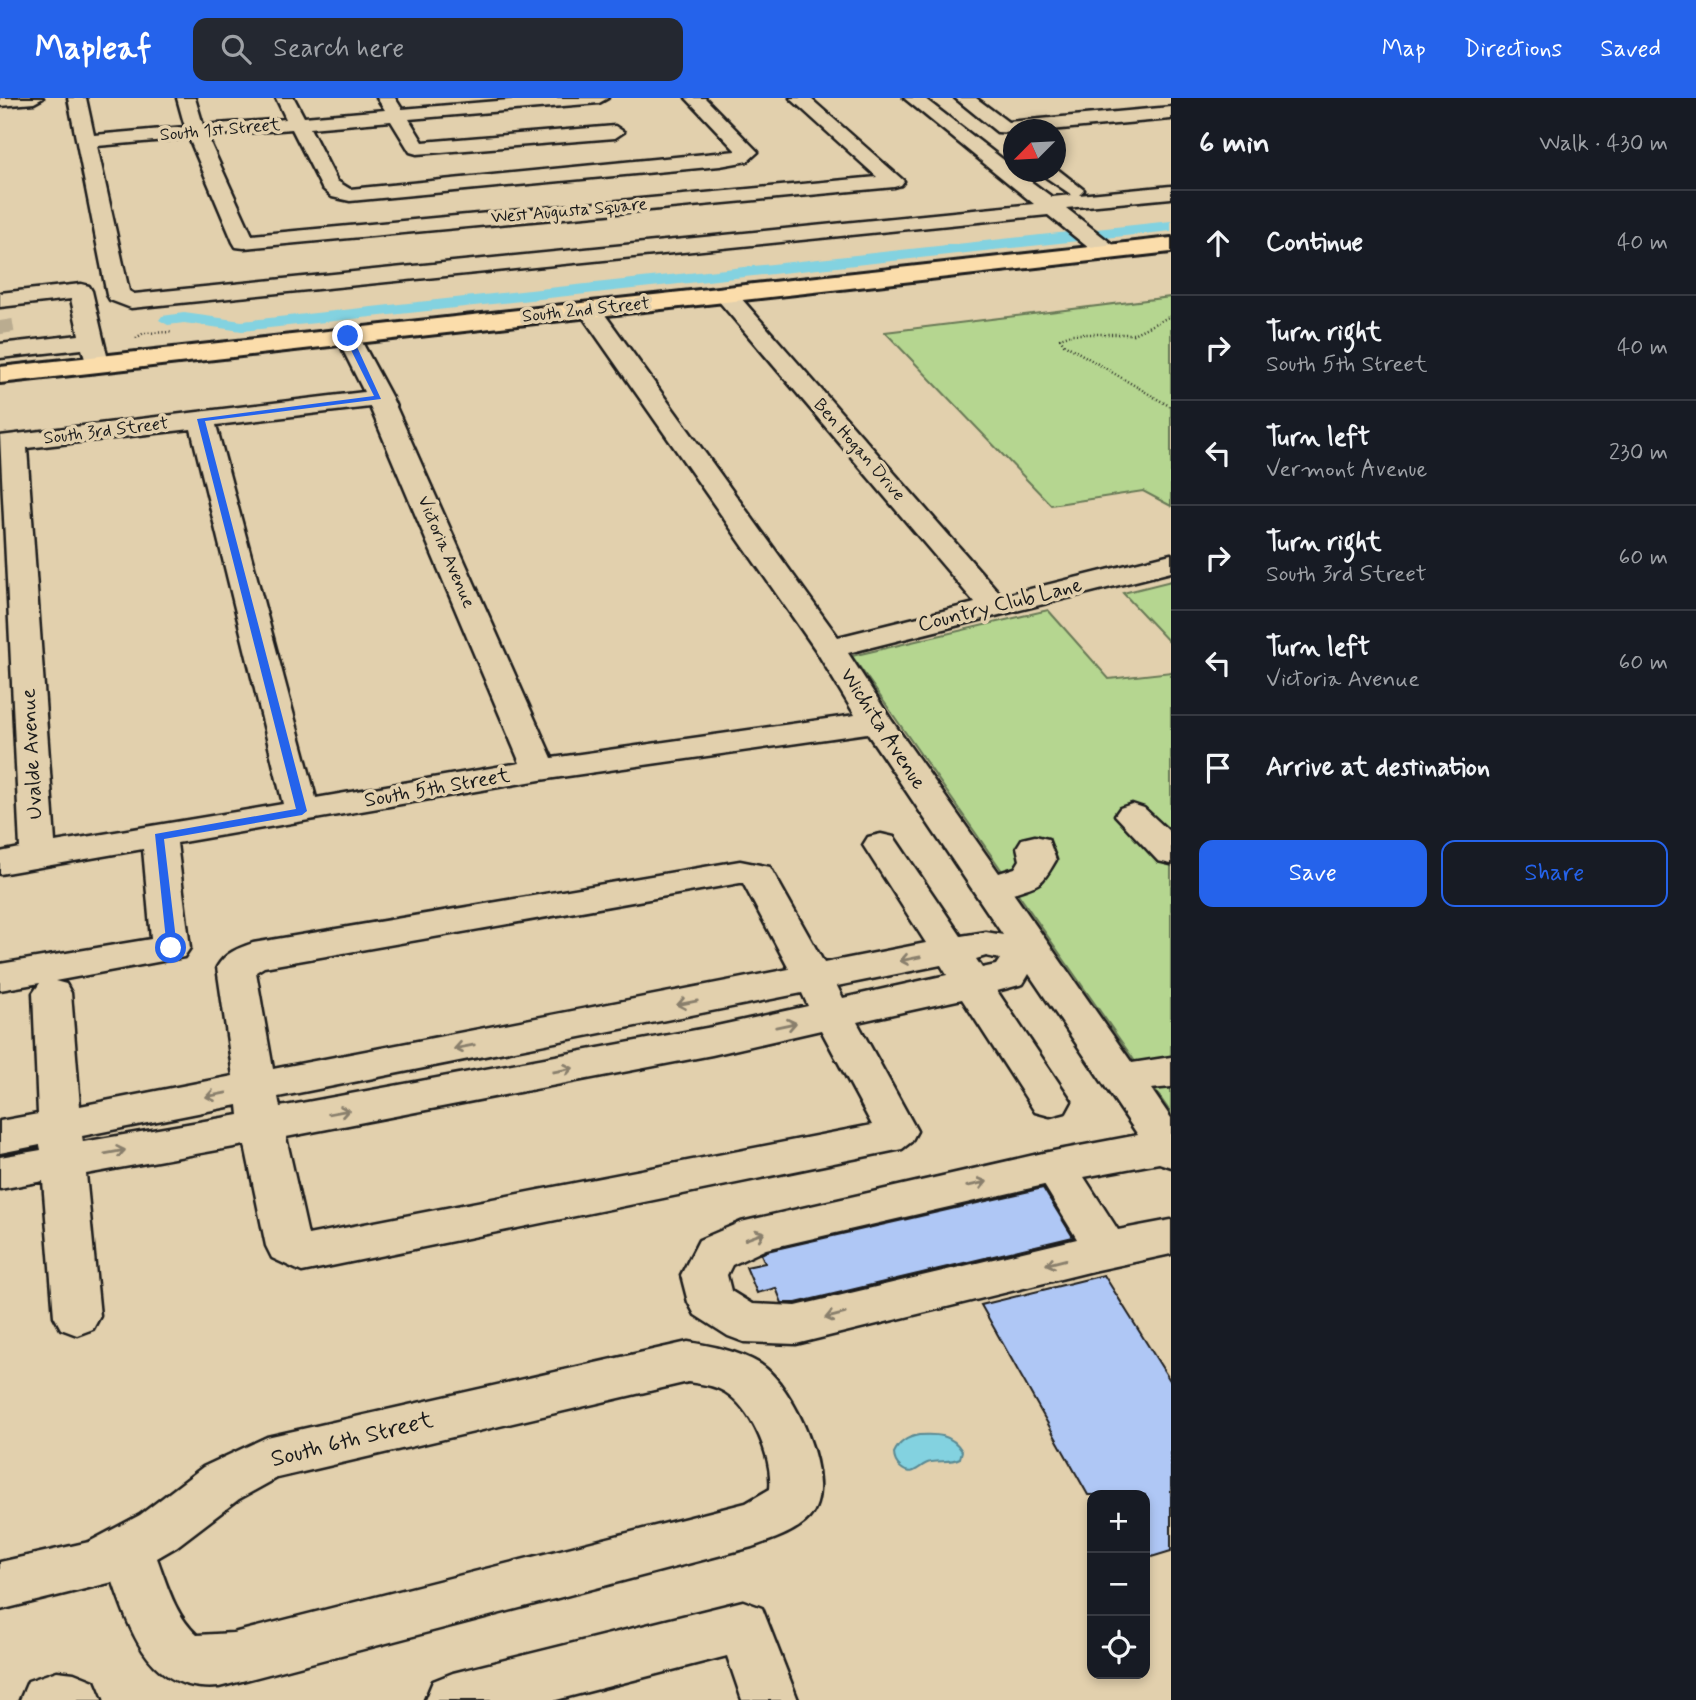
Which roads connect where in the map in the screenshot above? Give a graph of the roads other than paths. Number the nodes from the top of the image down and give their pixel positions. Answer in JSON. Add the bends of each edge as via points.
{"nodes":[{"id":1,"x":34,"y":98,"type":"edge"},
{"id":2,"x":77,"y":98,"type":"edge"},
{"id":3,"x":186,"y":98,"type":"edge"},
{"id":4,"x":285,"y":98,"type":"edge"},
{"id":5,"x":591,"y":98,"type":"edge"},
{"id":6,"x":695,"y":98,"type":"edge"},
{"id":7,"x":799,"y":98,"type":"edge"},
{"id":8,"x":913,"y":98,"type":"edge"},
{"id":9,"x":964,"y":98,"type":"edge"},
{"id":10,"x":0,"y":101,"type":"edge"},
{"id":11,"x":391,"y":106,"type":"edge"},
{"id":12,"x":1171,"y":113,"type":"edge"},
{"id":13,"x":1171,"y":119,"type":"edge"},
{"id":14,"x":297,"y":123,"type":"junction"},
{"id":15,"x":1066,"y":127,"type":"edge"},
{"id":16,"x":1066,"y":129,"type":"edge"},
{"id":17,"x":196,"y":132,"type":"junction"},
{"id":18,"x":1003,"y":132,"type":"edge"},
{"id":19,"x":960,"y":135,"type":"junction"},
{"id":20,"x":1003,"y":135,"type":"edge"},
{"id":21,"x":85,"y":141,"type":"junction"},
{"id":22,"x":1062,"y":182,"type":"edge"},
{"id":23,"x":1074,"y":191,"type":"dead end"},
{"id":24,"x":1171,"y":192,"type":"edge"},
{"id":25,"x":1049,"y":206,"type":"junction"},
{"id":26,"x":1095,"y":242,"type":"junction"},
{"id":27,"x":1171,"y":245,"type":"edge"},
{"id":28,"x":725,"y":294,"type":"junction"},
{"id":29,"x":0,"y":300,"type":"edge"},
{"id":30,"x":84,"y":304,"type":"junction"},
{"id":31,"x":590,"y":310,"type":"junction"},
{"id":32,"x":9,"y":334,"type":"edge"},
{"id":33,"x":348,"y":336,"type":"junction"},
{"id":34,"x":94,"y":353,"type":"junction"},
{"id":35,"x":379,"y":398,"type":"junction"},
{"id":36,"x":201,"y":419,"type":"junction"},
{"id":37,"x":7,"y":443,"type":"edge"},
{"id":38,"x":1171,"y":563,"type":"edge"},
{"id":39,"x":994,"y":606,"type":"junction"},
{"id":40,"x":830,"y":648,"type":"junction"},
{"id":41,"x":876,"y":722,"type":"junction"},
{"id":42,"x":541,"y":771,"type":"junction"},
{"id":43,"x":302,"y":811,"type":"junction"},
{"id":44,"x":1132,"y":815,"type":"dead end"},
{"id":45,"x":159,"y":837,"type":"junction"},
{"id":46,"x":881,"y":845,"type":"dead end"},
{"id":47,"x":1035,"y":847,"type":"dead end"},
{"id":48,"x":1171,"y":853,"type":"edge"},
{"id":49,"x":38,"y":856,"type":"junction"},
{"id":50,"x":0,"y":863,"type":"edge"},
{"id":51,"x":990,"y":888,"type":"junction"},
{"id":52,"x":960,"y":967,"type":"junction"},
{"id":53,"x":0,"y":977,"type":"edge"},
{"id":54,"x":814,"y":978,"type":"junction"},
{"id":55,"x":52,"y":993,"type":"dead end"},
{"id":56,"x":832,"y":1015,"type":"junction"},
{"id":57,"x":1171,"y":1072,"type":"edge"},
{"id":58,"x":1121,"y":1079,"type":"junction"},
{"id":59,"x":1050,"y":1101,"type":"dead end"},
{"id":60,"x":259,"y":1107,"type":"junction"},
{"id":61,"x":0,"y":1137,"type":"edge"},
{"id":62,"x":61,"y":1144,"type":"junction"},
{"id":63,"x":1169,"y":1148,"type":"edge"},
{"id":64,"x":1055,"y":1167,"type":"junction"},
{"id":65,"x":0,"y":1173,"type":"edge"},
{"id":66,"x":1171,"y":1237,"type":"edge"},
{"id":67,"x":1107,"y":1250,"type":"junction"},
{"id":68,"x":77,"y":1316,"type":"dead end"},
{"id":69,"x":128,"y":1548,"type":"junction"},
{"id":70,"x":0,"y":1586,"type":"edge"},
{"id":71,"x":48,"y":1700,"type":"edge"},
{"id":72,"x":74,"y":1700,"type":"edge"},
{"id":73,"x":453,"y":1700,"type":"edge"},
{"id":74,"x":770,"y":1700,"type":"edge"}],
"edges":[{"from":1,"to":10,"type":"street"},
{"from":2,"to":21,"type":"street"},
{"from":3,"to":17,"type":"street"},
{"from":4,"to":14,"type":"street"},
{"from":5,"to":11,"type":"street","name":"South 1st Street"},
{"from":5,"to":11,"type":"street","via":[[615,132],[417,148]]},
{"from":6,"to":14,"type":"street","via":[[748,152],[720,160],[346,195],[329,184]]},
{"from":7,"to":17,"type":"street","name":"West Augusta Square","via":[[894,181],[244,242]]},
{"from":8,"to":19,"type":"street"},
{"from":9,"to":18,"type":"street"},
{"from":11,"to":14,"type":"street","name":"South 1st Street"},
{"from":12,"to":15,"type":"street"},
{"from":13,"to":16,"type":"street"},
{"from":14,"to":17,"type":"street","name":"South 1st Street"},
{"from":17,"to":21,"type":"street","name":"South 1st Street"},
{"from":19,"to":20,"type":"street"},
{"from":19,"to":25,"type":"street"},
{"from":21,"to":25,"type":"street","via":[[118,295],[131,301]]},
{"from":22,"to":23,"type":"street"},
{"from":24,"to":25,"type":"street"},
{"from":25,"to":26,"type":"street"},
{"from":26,"to":27,"type":"main road","name":"South 2nd Street"},
{"from":26,"to":28,"type":"main road","name":"South 2nd Street"},
{"from":28,"to":31,"type":"main road","name":"South 2nd Street"},
{"from":28,"to":39,"type":"street","name":"Ben Hogan Drive"},
{"from":29,"to":30,"type":"street","via":[[81,291]]},
{"from":30,"to":32,"type":"street"},
{"from":30,"to":34,"type":"street"},
{"from":31,"to":33,"type":"main road","name":"South 2nd Street"},
{"from":31,"to":40,"type":"street","name":"Wichita Avenue"},
{"from":32,"to":34,"type":"main road","name":"South 2nd Street"},
{"from":32,"to":34,"type":"street"},
{"from":33,"to":34,"type":"main road","name":"South 2nd Street"},
{"from":33,"to":35,"type":"street","name":"Victoria Avenue"},
{"from":35,"to":36,"type":"street","name":"South 3rd Street"},
{"from":35,"to":42,"type":"street","name":"Victoria Avenue"},
{"from":36,"to":37,"type":"street","name":"South 3rd Street"},
{"from":36,"to":43,"type":"street"},
{"from":37,"to":49,"type":"street","name":"Uvalde Avenue"},
{"from":38,"to":39,"type":"street","name":"Country Club Lane"},
{"from":39,"to":40,"type":"street","name":"Country Club Lane"},
{"from":40,"to":41,"type":"street","name":"Wichita Avenue"},
{"from":41,"to":42,"type":"street","name":"South 5th Street"},
{"from":41,"to":51,"type":"street","name":"Wichita Avenue"},
{"from":42,"to":43,"type":"street","name":"South 5th Street"},
{"from":43,"to":45,"type":"street","name":"South 5th Street"},
{"from":44,"to":48,"type":"street"},
{"from":45,"to":49,"type":"street","name":"South 5th Street"},
{"from":45,"to":53,"type":"street","via":[[171,948]]},
{"from":46,"to":52,"type":"street"},
{"from":47,"to":51,"type":"street","via":[[1038,860],[1029,876]]},
{"from":49,"to":50,"type":"street","name":"South 5th Street"},
{"from":51,"to":58,"type":"street","name":"Wichita Avenue"},
{"from":52,"to":54,"type":"street","one_way":true},
{"from":52,"to":56,"type":"street"},
{"from":52,"to":59,"type":"street"},
{"from":54,"to":56,"type":"street"},
{"from":54,"to":60,"type":"street","one_way":true},
{"from":54,"to":60,"type":"street","via":[[757,875],[750,872],[253,956],[236,967]]},
{"from":55,"to":62,"type":"street"},
{"from":60,"to":56,"type":"street","one_way":true,"via":[[712,1041]]},
{"from":56,"to":60,"type":"street","via":[[896,1131],[887,1138],[302,1254],[288,1246]]},
{"from":57,"to":58,"type":"street"},
{"from":58,"to":63,"type":"street","name":"Wichita Avenue"},
{"from":60,"to":62,"type":"street"},
{"from":61,"to":62,"type":"street"},
{"from":62,"to":65,"type":"street"},
{"from":62,"to":68,"type":"street"},
{"from":63,"to":64,"type":"street"},
{"from":64,"to":67,"type":"street"},
{"from":67,"to":64,"type":"street","one_way":true,"via":[[796,1325],[744,1323],[711,1302],[704,1275],[715,1253],[757,1234]]},
{"from":66,"to":67,"type":"street"},
{"from":69,"to":69,"type":"street","name":"South 6th Street","via":[[145,1599],[163,1632],[179,1654],[204,1663],[738,1527],[779,1512],[793,1500],[796,1479],[769,1407],[747,1381],[720,1367],[688,1362],[267,1459],[221,1483]]},
{"from":69,"to":70,"type":"street","name":"South 6th Street","via":[[98,1564]]},
{"from":71,"to":72,"type":"street"},
{"from":73,"to":74,"type":"street","via":[[743,1626]]}]}
